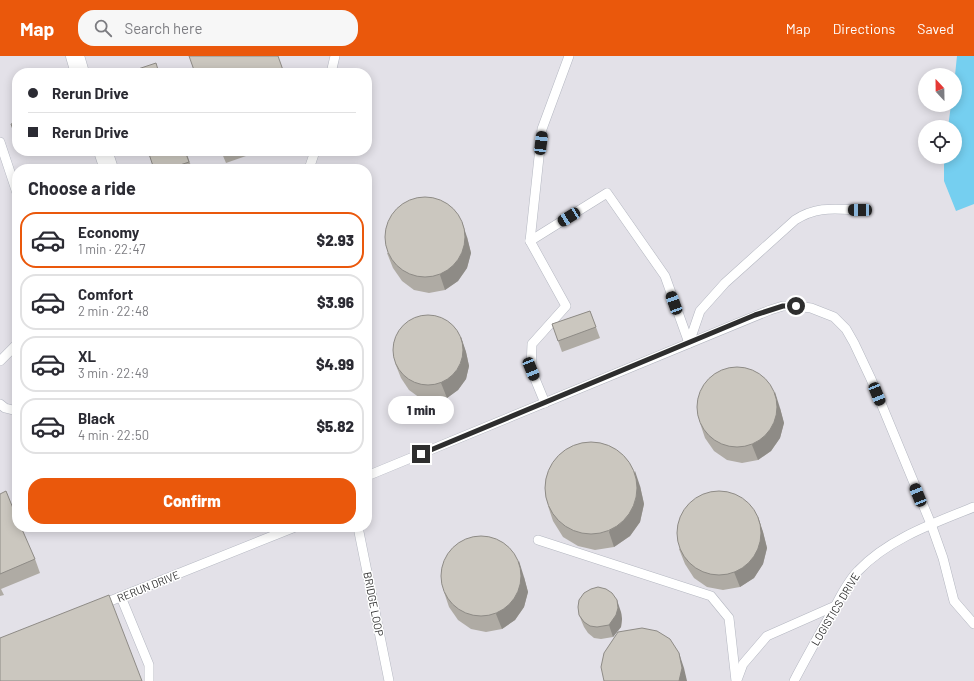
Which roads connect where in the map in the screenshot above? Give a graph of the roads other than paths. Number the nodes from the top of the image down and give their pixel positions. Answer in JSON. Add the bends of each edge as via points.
{"nodes":[{"id":1,"x":75,"y":56,"type":"edge"},
{"id":2,"x":335,"y":56,"type":"edge"},
{"id":3,"x":569,"y":56,"type":"edge"},
{"id":4,"x":79,"y":68,"type":"edge"},
{"id":5,"x":332,"y":68,"type":"edge"},
{"id":6,"x":0,"y":142,"type":"edge"},
{"id":7,"x":12,"y":178,"type":"edge"},
{"id":8,"x":860,"y":210,"type":"dead end"},
{"id":9,"x":530,"y":241,"type":"junction"},
{"id":10,"x":689,"y":343,"type":"junction"},
{"id":11,"x":12,"y":349,"type":"edge"},
{"id":12,"x":0,"y":361,"type":"edge"},
{"id":13,"x":545,"y":403,"type":"junction"},
{"id":14,"x":0,"y":404,"type":"edge"},
{"id":15,"x":12,"y":410,"type":"edge"},
{"id":16,"x":372,"y":474,"type":"edge"},
{"id":17,"x":974,"y":506,"type":"edge"},
{"id":18,"x":931,"y":524,"type":"junction"},
{"id":19,"x":283,"y":532,"type":"edge"},
{"id":20,"x":359,"y":532,"type":"edge"},
{"id":21,"x":538,"y":540,"type":"dead end"},
{"id":22,"x":121,"y":597,"type":"junction"},
{"id":23,"x":835,"y":606,"type":"junction"},
{"id":24,"x":91,"y":609,"type":"edge"},
{"id":25,"x":974,"y":624,"type":"edge"},
{"id":26,"x":149,"y":681,"type":"edge"},
{"id":27,"x":389,"y":681,"type":"edge"},
{"id":28,"x":736,"y":681,"type":"edge"},
{"id":29,"x":794,"y":681,"type":"edge"}],
"edges":[{"from":1,"to":4,"type":"street"},
{"from":2,"to":5,"type":"lane"},
{"from":3,"to":9,"type":"lane","via":[[542,129]]},
{"from":6,"to":7,"type":"lane"},
{"from":8,"to":10,"type":"lane","via":[[816,210],[794,220],[725,283],[700,311]]},
{"from":9,"to":10,"type":"lane","via":[[607,193],[665,276]]},
{"from":9,"to":13,"type":"lane","via":[[566,306],[532,344],[531,369]]},
{"from":10,"to":13,"type":"lane"},
{"from":10,"to":18,"type":"lane","via":[[783,306],[811,308],[834,317],[846,329],[864,362]]},
{"from":11,"to":12,"type":"lane"},
{"from":13,"to":16,"type":"lane"},
{"from":14,"to":15,"type":"lane"},
{"from":17,"to":18,"type":"lane","name":"LOGISTICS DRIVE"},
{"from":18,"to":23,"type":"lane","name":"LOGISTICS DRIVE","via":[[870,559],[857,572]]},
{"from":18,"to":25,"type":"lane","via":[[954,601]]},
{"from":19,"to":22,"type":"lane","name":"RERUN DRIVE"},
{"from":20,"to":27,"type":"lane","name":"BRIDGE LOOP"},
{"from":21,"to":28,"type":"lane","via":[[711,596],[729,618]]},
{"from":22,"to":24,"type":"lane","name":"RERUN DRIVE"},
{"from":22,"to":26,"type":"lane","via":[[149,665]]},
{"from":23,"to":28,"type":"lane","via":[[767,636],[743,664]]},
{"from":23,"to":29,"type":"lane","name":"LOGISTICS DRIVE"}]}
